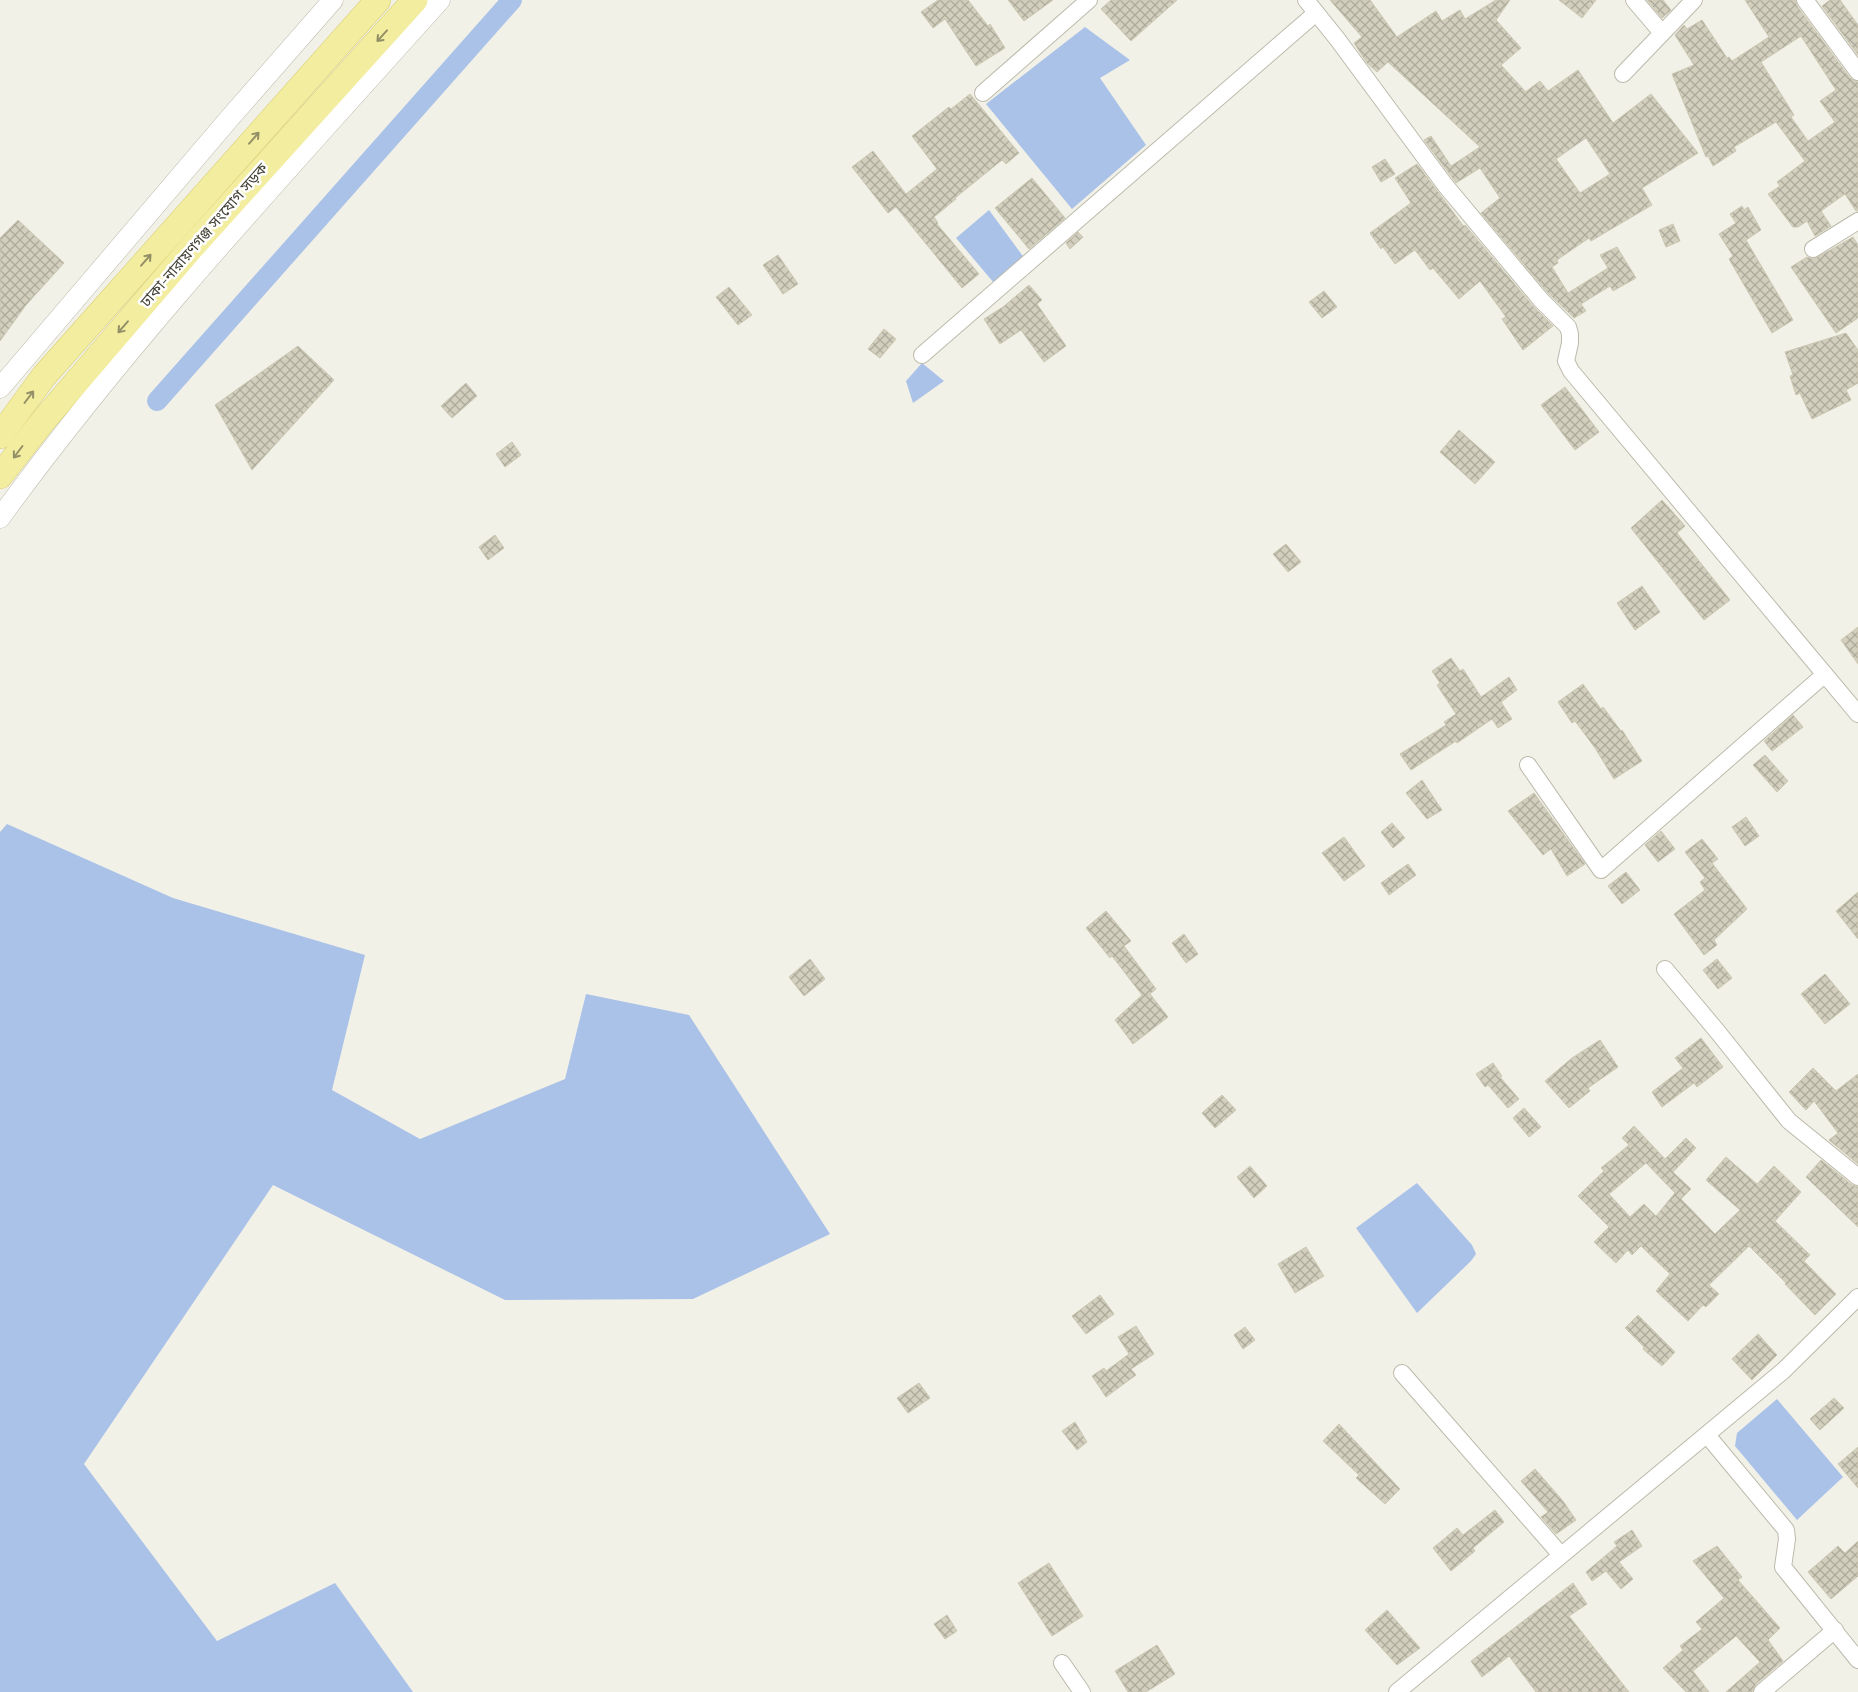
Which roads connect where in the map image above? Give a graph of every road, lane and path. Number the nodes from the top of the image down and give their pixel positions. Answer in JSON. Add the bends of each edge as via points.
{"nodes":[{"id":1,"x":333,"y":0,"type":"edge"},
{"id":2,"x":378,"y":0,"type":"edge"},
{"id":3,"x":415,"y":0,"type":"edge"},
{"id":4,"x":440,"y":0,"type":"edge"},
{"id":5,"x":1089,"y":0,"type":"edge"},
{"id":6,"x":1634,"y":0,"type":"edge"},
{"id":7,"x":1694,"y":0,"type":"edge"},
{"id":8,"x":1805,"y":0,"type":"edge"},
{"id":9,"x":1311,"y":6,"type":"edge"},
{"id":10,"x":1662,"y":33,"type":"junction"},
{"id":11,"x":1858,"y":72,"type":"edge"},
{"id":12,"x":1622,"y":74,"type":"dead end"},
{"id":13,"x":983,"y":93,"type":"dead end"},
{"id":14,"x":1858,"y":221,"type":"edge"},
{"id":15,"x":1813,"y":249,"type":"dead end"},
{"id":16,"x":922,"y":355,"type":"dead end"},
{"id":17,"x":0,"y":388,"type":"edge"},
{"id":18,"x":0,"y":436,"type":"edge"},
{"id":19,"x":0,"y":476,"type":"edge"},
{"id":20,"x":0,"y":518,"type":"edge"},
{"id":21,"x":1824,"y":675,"type":"junction"},
{"id":22,"x":1858,"y":714,"type":"edge"},
{"id":23,"x":1528,"y":765,"type":"dead end"},
{"id":24,"x":1665,"y":969,"type":"dead end"},
{"id":25,"x":1858,"y":1177,"type":"edge"},
{"id":26,"x":1858,"y":1297,"type":"edge"},
{"id":27,"x":1402,"y":1373,"type":"dead end"},
{"id":28,"x":1707,"y":1435,"type":"junction"},
{"id":29,"x":1561,"y":1555,"type":"junction"},
{"id":30,"x":1835,"y":1630,"type":"junction"},
{"id":31,"x":1858,"y":1660,"type":"edge"},
{"id":32,"x":1062,"y":1662,"type":"dead end"},
{"id":33,"x":1409,"y":1688,"type":"edge"},
{"id":34,"x":1082,"y":1692,"type":"edge"},
{"id":35,"x":1762,"y":1692,"type":"edge"}],
"edges":[{"from":1,"to":17,"type":"street"},
{"from":18,"to":2,"type":"main road","name":"ঢাকা-নারায়ণগঞ্জ সংযোগ সড়ক","one_way":true,"via":[[44,376]]},
{"from":3,"to":19,"type":"main road","name":"ঢাকা-নারায়ণগঞ্জ সংযোগ সড়ক","one_way":true,"via":[[192,247],[43,420]]},
{"from":4,"to":20,"type":"street","via":[[182,289],[41,461]]},
{"from":5,"to":13,"type":"street"},
{"from":6,"to":10,"type":"street"},
{"from":7,"to":10,"type":"street"},
{"from":8,"to":11,"type":"street"},
{"from":9,"to":16,"type":"street"},
{"from":9,"to":21,"type":"street","via":[[1445,184],[1568,327],[1570,343],[1566,361],[1570,371]]},
{"from":10,"to":12,"type":"street"},
{"from":14,"to":15,"type":"street"},
{"from":21,"to":22,"type":"street"},
{"from":21,"to":23,"type":"street","via":[[1601,870]]},
{"from":24,"to":25,"type":"street","via":[[1789,1121]]},
{"from":26,"to":28,"type":"street","via":[[1783,1371]]},
{"from":27,"to":29,"type":"street"},
{"from":28,"to":29,"type":"street"},
{"from":28,"to":30,"type":"street","via":[[1786,1530],[1783,1567]]},
{"from":29,"to":33,"type":"street"},
{"from":30,"to":31,"type":"street"},
{"from":30,"to":35,"type":"street"},
{"from":32,"to":34,"type":"street"}]}
